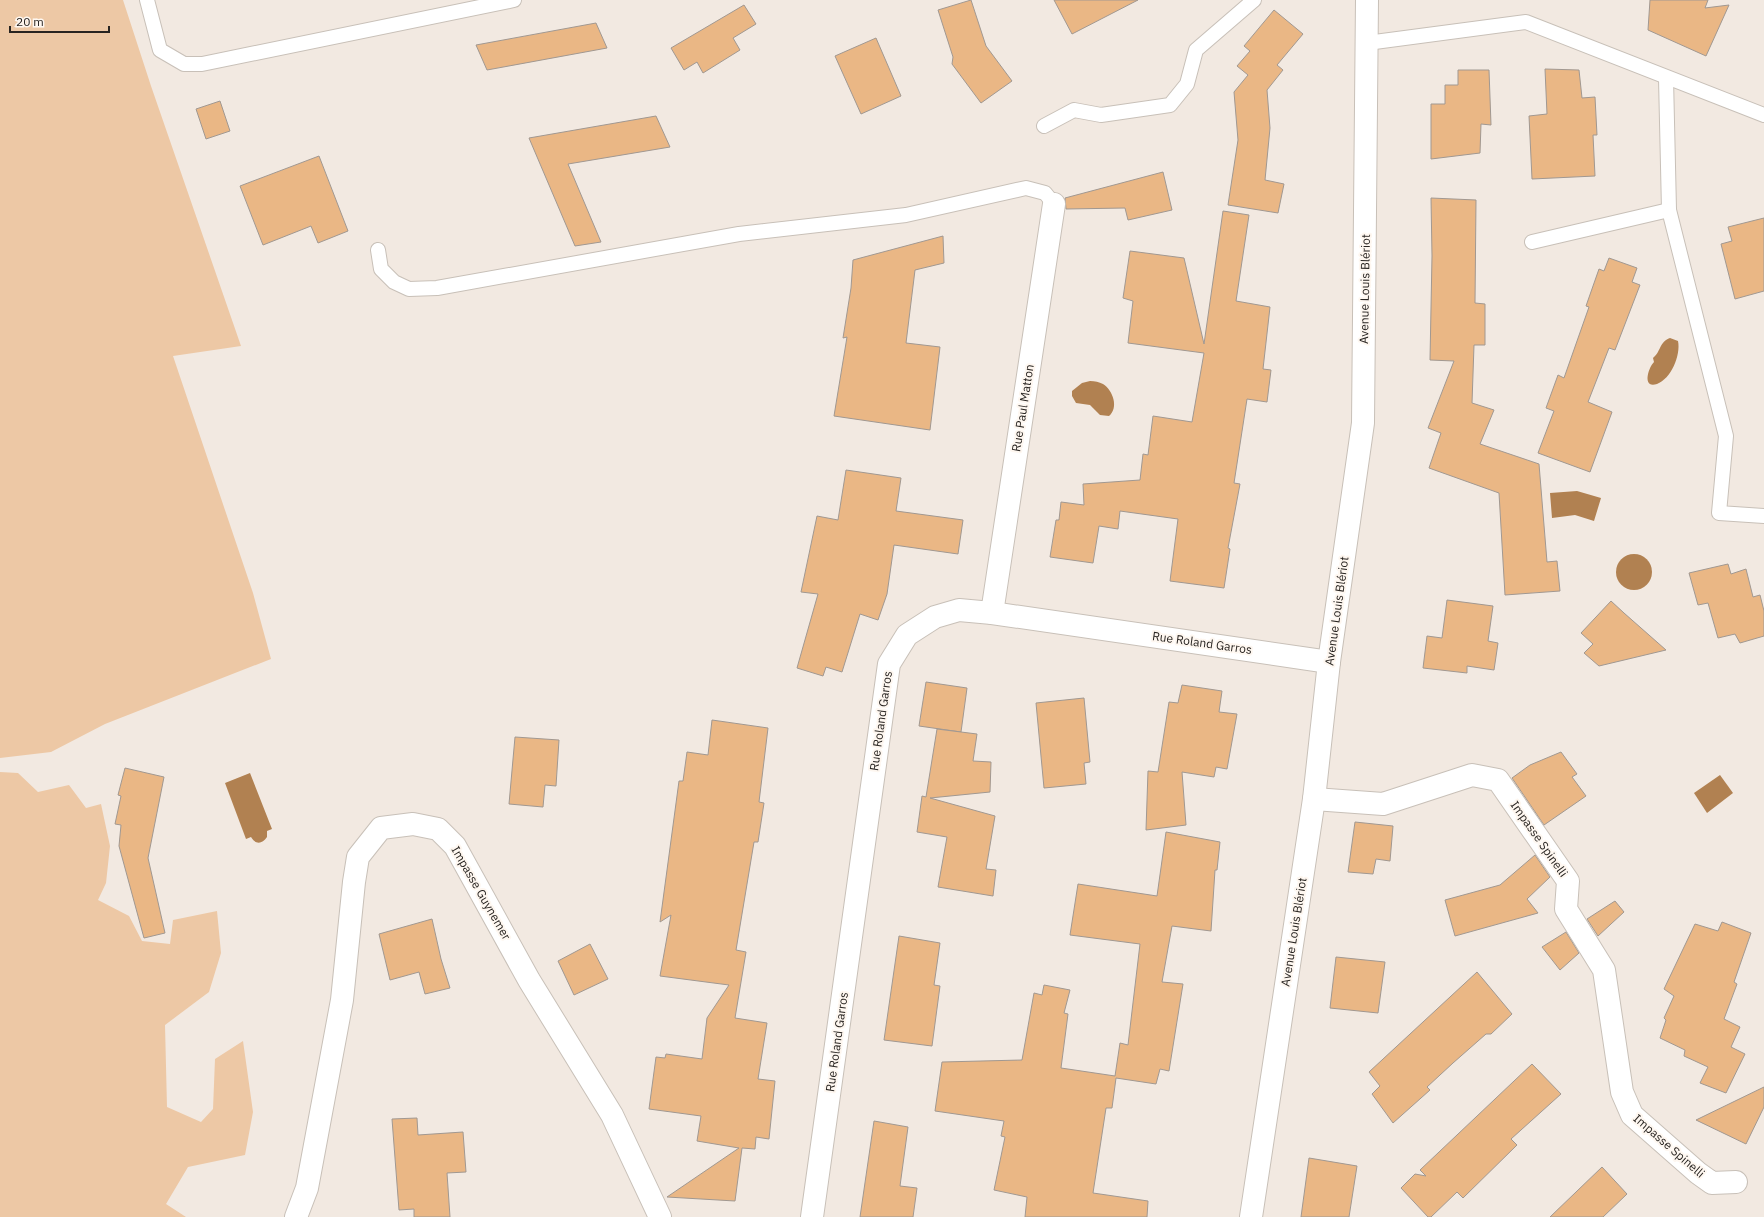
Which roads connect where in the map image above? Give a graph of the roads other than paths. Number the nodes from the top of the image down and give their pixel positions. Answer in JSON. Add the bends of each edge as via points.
{"nodes":[{"id":1,"x":147,"y":0,"type":"edge"},
{"id":2,"x":514,"y":0,"type":"edge"},
{"id":3,"x":1254,"y":0,"type":"edge"},
{"id":4,"x":1367,"y":0,"type":"edge"},
{"id":5,"x":1367,"y":43,"type":"junction"},
{"id":6,"x":1666,"y":78,"type":"junction"},
{"id":7,"x":1764,"y":115,"type":"edge"},
{"id":8,"x":1044,"y":126,"type":"dead end"},
{"id":9,"x":1054,"y":204,"type":"joint"},
{"id":10,"x":1669,"y":210,"type":"junction"},
{"id":11,"x":1532,"y":242,"type":"dead end"},
{"id":12,"x":378,"y":250,"type":"dead end"},
{"id":13,"x":1764,"y":516,"type":"edge"},
{"id":14,"x":992,"y":613,"type":"junction"},
{"id":15,"x":1329,"y":662,"type":"junction"},
{"id":16,"x":1314,"y":799,"type":"junction"},
{"id":17,"x":1736,"y":1182,"type":"dead end"},
{"id":18,"x":296,"y":1217,"type":"edge"},
{"id":19,"x":660,"y":1217,"type":"edge"},
{"id":20,"x":812,"y":1217,"type":"edge"},
{"id":21,"x":1250,"y":1217,"type":"edge"}],
"edges":[{"from":1,"to":2,"type":"lane","via":[[160,50],[184,64],[202,64]]},
{"from":3,"to":8,"type":"lane","via":[[1196,50],[1187,84],[1170,105],[1101,115],[1074,110]]},
{"from":4,"to":5,"type":"street","name":"Avenue Louis Blériot"},
{"from":5,"to":6,"type":"lane","via":[[1526,22]]},
{"from":5,"to":15,"type":"street","name":"Avenue Louis Blériot","via":[[1363,424]]},
{"from":6,"to":7,"type":"lane"},
{"from":6,"to":10,"type":"lane"},
{"from":9,"to":12,"type":"lane","via":[[1045,193],[1026,188],[906,215],[739,234],[437,288],[409,289],[394,282],[381,270]]},
{"from":9,"to":14,"type":"street","name":"Rue Paul Matton"},
{"from":10,"to":11,"type":"lane"},
{"from":10,"to":13,"type":"lane","via":[[1726,436],[1719,513]]},
{"from":14,"to":15,"type":"street","name":"Rue Roland Garros"},
{"from":14,"to":20,"type":"street","name":"Rue Roland Garros","via":[[959,610],[934,617],[907,635],[889,664]]},
{"from":15,"to":16,"type":"street","name":"Avenue Louis Blériot"},
{"from":16,"to":17,"type":"street","name":"Impasse Spinelli","via":[[1382,804],[1472,776],[1498,780],[1568,881],[1566,909],[1604,970],[1622,1092],[1632,1115],[1712,1183]]},
{"from":16,"to":21,"type":"street","name":"Avenue Louis Blériot"},
{"from":18,"to":19,"type":"street","name":"Impasse Guynemer","via":[[307,1188],[342,1000],[358,857],[381,828],[413,824],[438,829],[455,846],[529,980],[612,1115]]}]}
